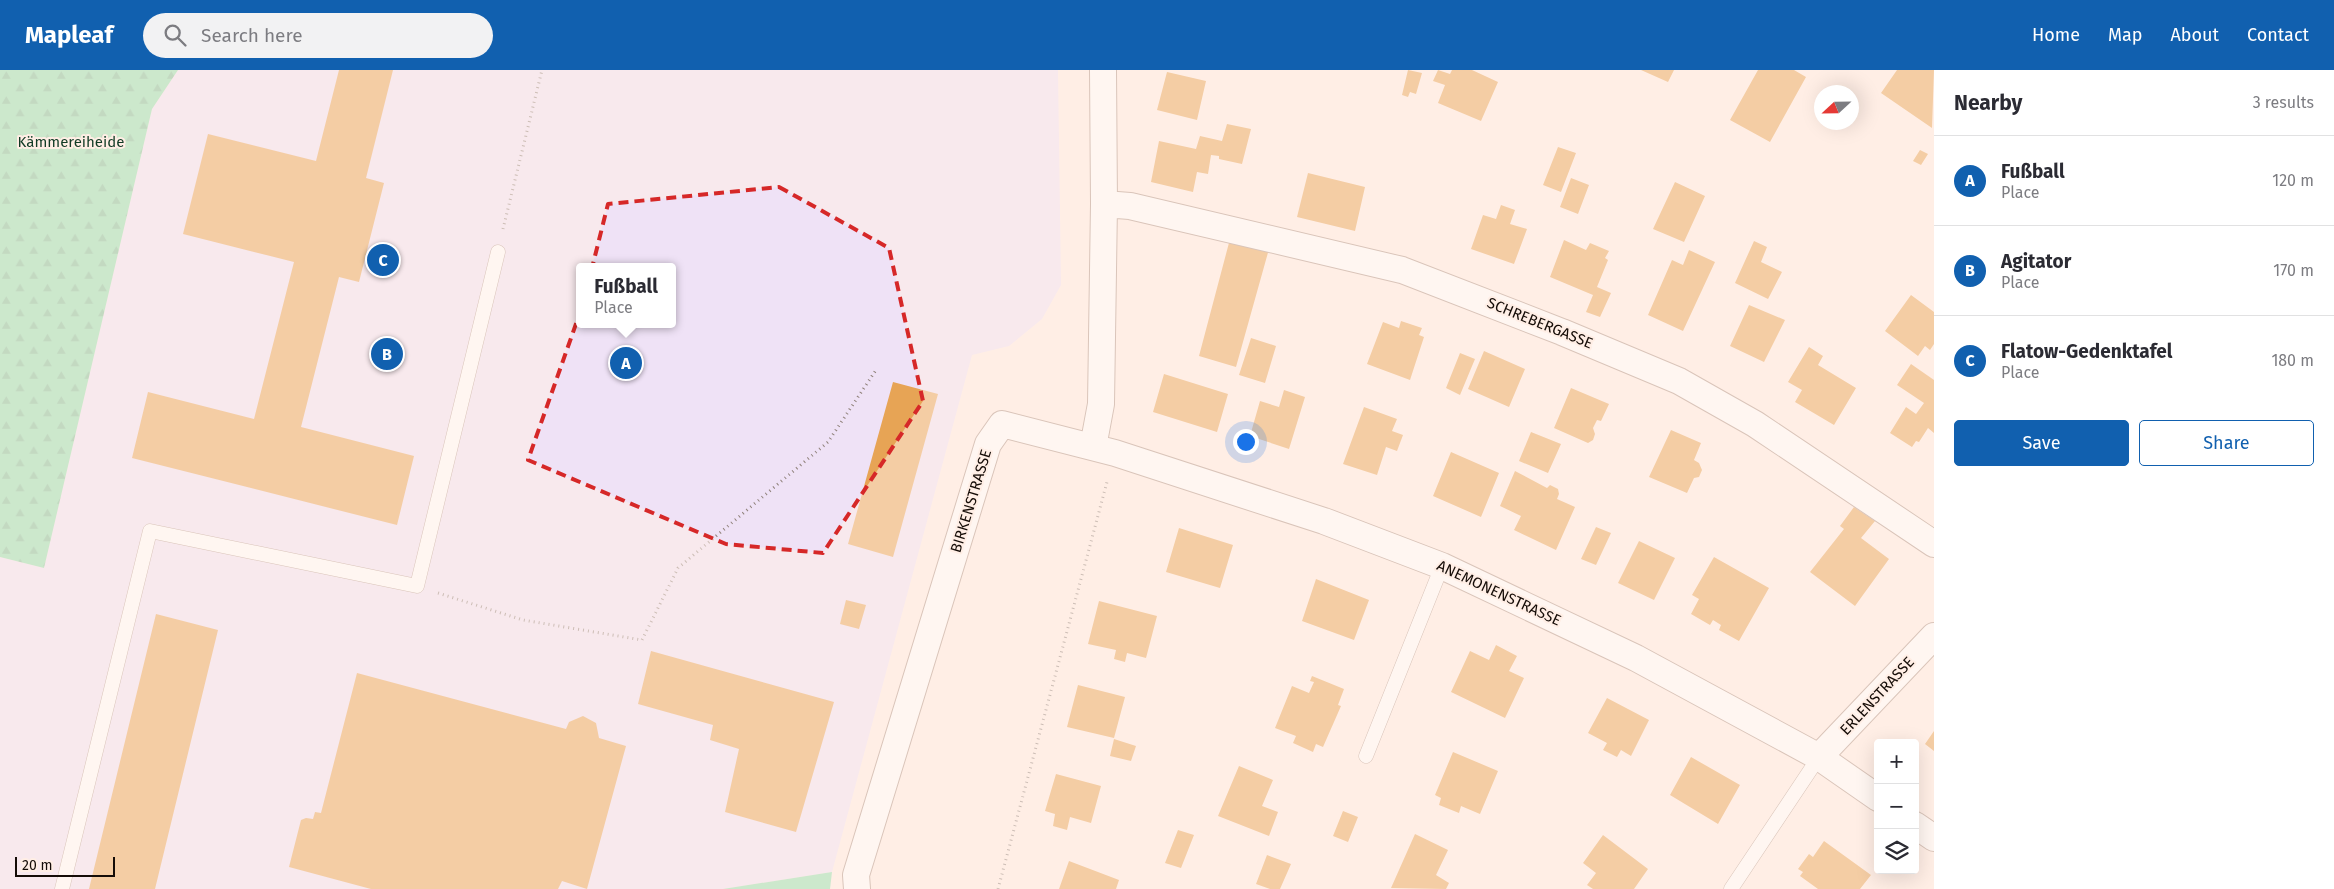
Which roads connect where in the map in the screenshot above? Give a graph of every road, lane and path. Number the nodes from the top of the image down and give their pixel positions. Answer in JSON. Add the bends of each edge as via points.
{"nodes":[{"id":1,"x":542,"y":70,"type":"edge"},
{"id":2,"x":1103,"y":70,"type":"edge"},
{"id":3,"x":1104,"y":204,"type":"junction"},
{"id":4,"x":498,"y":252,"type":"joint"},
{"id":5,"x":876,"y":370,"type":"dead end"},
{"id":6,"x":1104,"y":450,"type":"junction"},
{"id":7,"x":1934,"y":544,"type":"edge"},
{"id":8,"x":1442,"y":566,"type":"junction"},
{"id":9,"x":417,"y":586,"type":"junction"},
{"id":10,"x":1934,"y":636,"type":"edge"},
{"id":11,"x":1366,"y":756,"type":"dead end"},
{"id":12,"x":1819,"y":757,"type":"junction"},
{"id":13,"x":1874,"y":795,"type":"edge"},
{"id":14,"x":1919,"y":828,"type":"edge"},
{"id":15,"x":1934,"y":838,"type":"edge"},
{"id":16,"x":62,"y":889,"type":"edge"},
{"id":17,"x":857,"y":889,"type":"edge"},
{"id":18,"x":998,"y":889,"type":"edge"},
{"id":19,"x":1731,"y":889,"type":"edge"}],
"edges":[{"from":1,"to":4,"type":"path"},
{"from":2,"to":3,"type":"street"},
{"from":3,"to":6,"type":"street","via":[[1101,404]]},
{"from":3,"to":7,"type":"street","name":"SCHREBERGASSE","via":[[1130,206],[1402,270],[1553,328],[1679,381],[1755,424]]},
{"from":4,"to":9,"type":"lane"},
{"from":5,"to":9,"type":"path","via":[[828,442],[678,568],[642,640],[523,620]]},
{"from":6,"to":8,"type":"street","name":"ANEMONENSTRASSE","via":[[1324,521]]},
{"from":6,"to":17,"type":"street","name":"BIRKENSTRASSE","via":[[1002,424],[988,444],[856,875]]},
{"from":6,"to":18,"type":"path"},
{"from":8,"to":11,"type":"lane"},
{"from":8,"to":12,"type":"street","name":"ANEMONENSTRASSE","via":[[1636,658]]},
{"from":9,"to":16,"type":"lane","via":[[150,531]]},
{"from":10,"to":12,"type":"street","name":"ERLENSTRASSE"},
{"from":12,"to":13,"type":"street","name":"ANEMONENSTRASSE"},
{"from":12,"to":19,"type":"lane"},
{"from":14,"to":15,"type":"street"}]}
